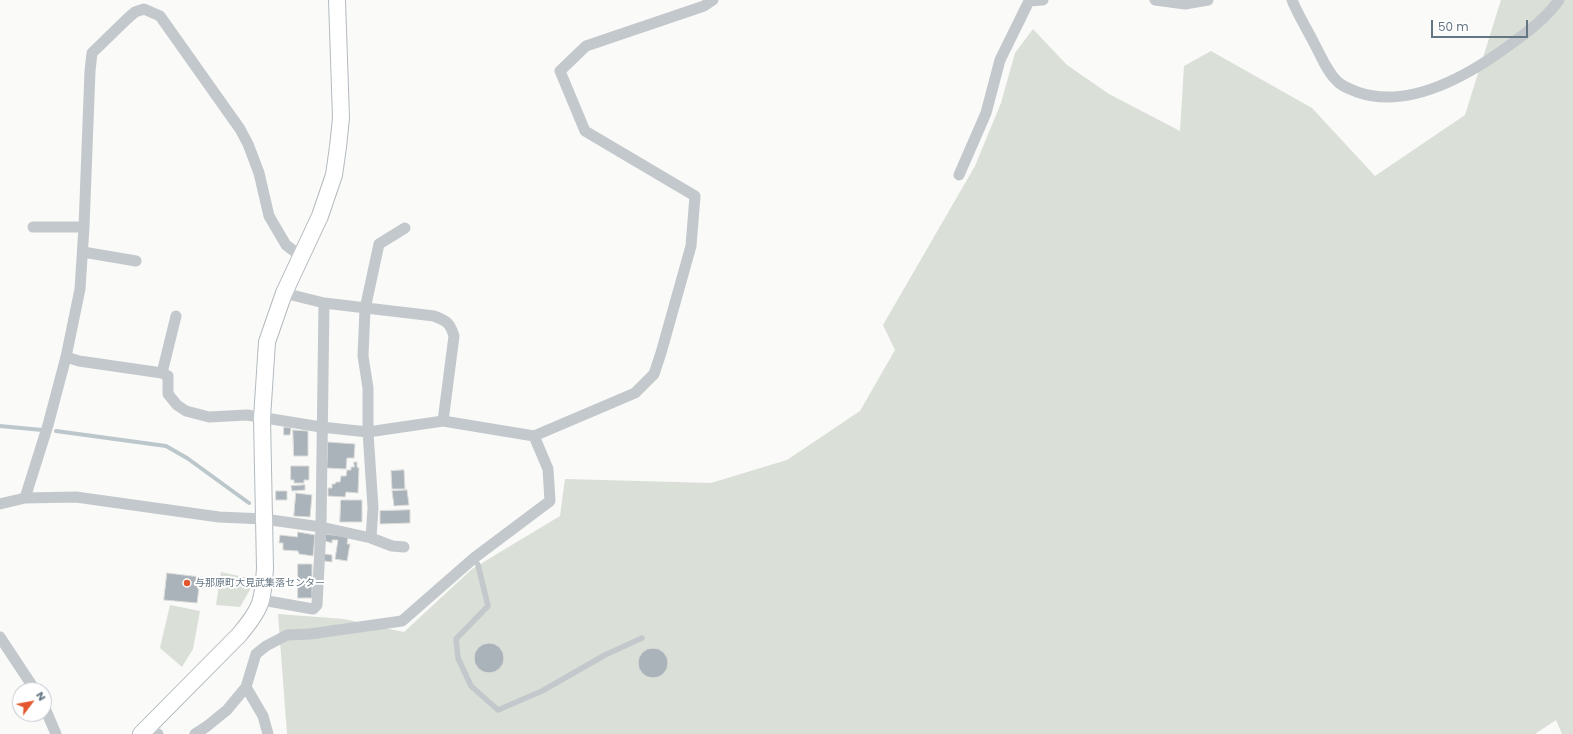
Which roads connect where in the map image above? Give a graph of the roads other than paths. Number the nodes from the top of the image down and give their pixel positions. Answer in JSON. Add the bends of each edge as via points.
{"nodes":[{"id":1,"x":338,"y":0,"type":"edge"},
{"id":2,"x":713,"y":0,"type":"edge"},
{"id":3,"x":1043,"y":0,"type":"edge"},
{"id":4,"x":1155,"y":0,"type":"edge"},
{"id":5,"x":1208,"y":0,"type":"edge"},
{"id":6,"x":1292,"y":0,"type":"edge"},
{"id":7,"x":1559,"y":0,"type":"edge"},
{"id":8,"x":959,"y":175,"type":"dead end"},
{"id":9,"x":33,"y":227,"type":"dead end"},
{"id":10,"x":84,"y":227,"type":"junction"},
{"id":11,"x":405,"y":228,"type":"dead end"},
{"id":12,"x":83,"y":252,"type":"junction"},
{"id":13,"x":302,"y":254,"type":"junction"},
{"id":14,"x":136,"y":261,"type":"dead end"},
{"id":15,"x":284,"y":293,"type":"junction"},
{"id":16,"x":324,"y":303,"type":"junction"},
{"id":17,"x":366,"y":309,"type":"junction"},
{"id":18,"x":176,"y":316,"type":"dead end"},
{"id":19,"x":66,"y":357,"type":"junction"},
{"id":20,"x":162,"y":373,"type":"junction"},
{"id":21,"x":262,"y":418,"type":"junction"},
{"id":22,"x":443,"y":421,"type":"junction"},
{"id":23,"x":321,"y":427,"type":"junction"},
{"id":24,"x":368,"y":432,"type":"junction"},
{"id":25,"x":534,"y":436,"type":"junction"},
{"id":26,"x":25,"y":498,"type":"junction"},
{"id":27,"x":0,"y":504,"type":"edge"},
{"id":28,"x":264,"y":519,"type":"junction"},
{"id":29,"x":321,"y":527,"type":"junction"},
{"id":30,"x":371,"y":538,"type":"junction"},
{"id":31,"x":404,"y":547,"type":"dead end"},
{"id":32,"x":474,"y":558,"type":"junction"},
{"id":33,"x":262,"y":600,"type":"junction"},
{"id":34,"x":0,"y":637,"type":"edge"},
{"id":35,"x":642,"y":638,"type":"dead end"},
{"id":36,"x":30,"y":682,"type":"edge"},
{"id":37,"x":246,"y":687,"type":"junction"},
{"id":38,"x":51,"y":722,"type":"edge"},
{"id":39,"x":149,"y":732,"type":"edge"},
{"id":40,"x":56,"y":734,"type":"edge"},
{"id":41,"x":195,"y":734,"type":"edge"},
{"id":42,"x":268,"y":734,"type":"edge"}],
"edges":[{"from":1,"to":13,"type":"street","via":[[338,148],[334,175],[320,216]]},
{"from":2,"to":25,"type":"street","via":[[704,6],[586,46],[560,71],[585,131],[695,196],[691,246],[654,374],[635,393]]},
{"from":3,"to":8,"type":"street","via":[[1029,1],[1000,60],[986,113]]},
{"from":4,"to":5,"type":"street","via":[[1186,4]]},
{"from":6,"to":7,"type":"street","via":[[1328,69],[1338,82],[1365,95],[1382,97],[1420,93],[1457,78],[1505,49],[1540,22]]},
{"from":9,"to":10,"type":"street"},
{"from":10,"to":12,"type":"street"},
{"from":10,"to":13,"type":"street","via":[[92,53],[135,12],[144,9],[160,16],[234,119],[248,144],[259,173],[269,216],[286,245],[294,252]]},
{"from":11,"to":17,"type":"street","via":[[379,244]]},
{"from":12,"to":14,"type":"street"},
{"from":12,"to":19,"type":"street","via":[[80,288]]},
{"from":13,"to":15,"type":"street"},
{"from":15,"to":16,"type":"street"},
{"from":15,"to":21,"type":"street","via":[[267,342]]},
{"from":16,"to":17,"type":"street"},
{"from":16,"to":23,"type":"street"},
{"from":17,"to":22,"type":"street","via":[[434,316],[451,326],[454,336]]},
{"from":17,"to":24,"type":"street","via":[[363,356],[368,388]]},
{"from":18,"to":20,"type":"street"},
{"from":19,"to":20,"type":"street"},
{"from":19,"to":26,"type":"street"},
{"from":20,"to":21,"type":"street","via":[[168,376],[168,394],[186,411],[209,417],[247,415]]},
{"from":21,"to":23,"type":"street"},
{"from":21,"to":28,"type":"street"},
{"from":22,"to":24,"type":"street"},
{"from":22,"to":25,"type":"street"},
{"from":23,"to":24,"type":"street"},
{"from":23,"to":29,"type":"street"},
{"from":24,"to":30,"type":"street","via":[[373,508]]},
{"from":25,"to":32,"type":"street","via":[[548,469],[550,501]]},
{"from":26,"to":27,"type":"street"},
{"from":26,"to":28,"type":"street","via":[[76,497],[219,517]]},
{"from":28,"to":29,"type":"street"},
{"from":28,"to":33,"type":"street","via":[[265,568]]},
{"from":29,"to":30,"type":"street"},
{"from":29,"to":33,"type":"street","via":[[317,605],[313,609]]},
{"from":30,"to":31,"type":"street","via":[[392,546]]},
{"from":32,"to":35,"type":"lane","via":[[488,606],[456,639],[458,658],[471,686],[498,710],[542,691],[605,655]]},
{"from":32,"to":37,"type":"street","via":[[402,621],[287,635],[266,646],[256,654]]},
{"from":33,"to":39,"type":"street","via":[[253,619],[239,636]]},
{"from":34,"to":36,"type":"street"},
{"from":37,"to":41,"type":"street","via":[[227,710]]},
{"from":37,"to":42,"type":"street","via":[[263,716]]},
{"from":38,"to":40,"type":"street"}]}
